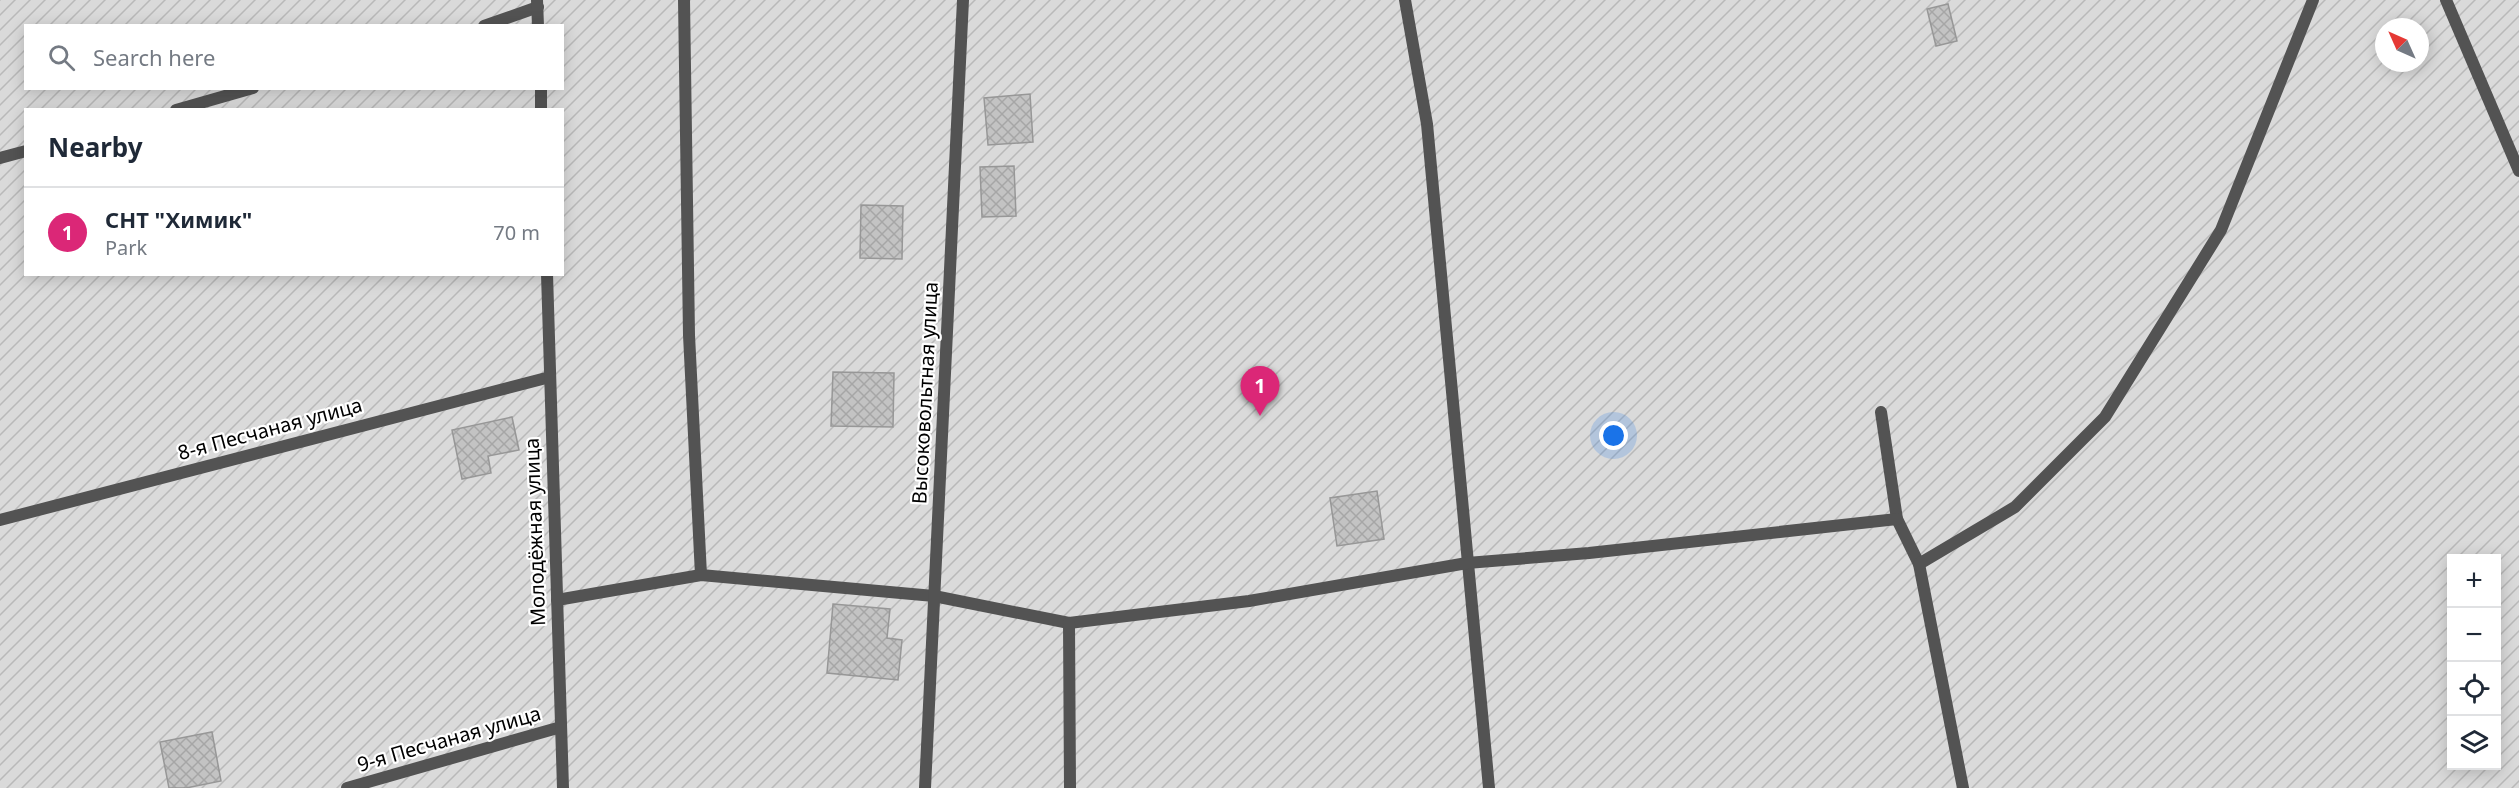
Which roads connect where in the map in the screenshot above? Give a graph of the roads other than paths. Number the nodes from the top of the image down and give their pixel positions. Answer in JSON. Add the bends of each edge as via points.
{"nodes":[{"id":1,"x":684,"y":0,"type":"edge"},
{"id":2,"x":963,"y":0,"type":"edge"},
{"id":3,"x":1405,"y":0,"type":"edge"},
{"id":4,"x":2313,"y":0,"type":"edge"},
{"id":5,"x":2446,"y":0,"type":"edge"},
{"id":6,"x":538,"y":4,"type":"edge"},
{"id":7,"x":489,"y":24,"type":"edge"},
{"id":8,"x":538,"y":24,"type":"edge"},
{"id":9,"x":246,"y":90,"type":"edge"},
{"id":10,"x":540,"y":90,"type":"edge"},
{"id":11,"x":183,"y":108,"type":"edge"},
{"id":12,"x":541,"y":108,"type":"edge"},
{"id":13,"x":24,"y":152,"type":"edge"},
{"id":14,"x":0,"y":158,"type":"edge"},
{"id":15,"x":2519,"y":171,"type":"edge"},
{"id":16,"x":547,"y":276,"type":"edge"},
{"id":17,"x":550,"y":377,"type":"junction"},
{"id":18,"x":1881,"y":412,"type":"dead end"},
{"id":19,"x":1897,"y":519,"type":"junction"},
{"id":20,"x":0,"y":520,"type":"edge"},
{"id":21,"x":1467,"y":563,"type":"junction"},
{"id":22,"x":1920,"y":564,"type":"junction"},
{"id":23,"x":701,"y":575,"type":"junction"},
{"id":24,"x":934,"y":596,"type":"junction"},
{"id":25,"x":557,"y":600,"type":"junction"},
{"id":26,"x":1069,"y":623,"type":"junction"},
{"id":27,"x":561,"y":727,"type":"junction"},
{"id":28,"x":347,"y":788,"type":"edge"},
{"id":29,"x":563,"y":788,"type":"edge"},
{"id":30,"x":925,"y":788,"type":"edge"},
{"id":31,"x":1070,"y":788,"type":"edge"},
{"id":32,"x":1489,"y":788,"type":"edge"},
{"id":33,"x":1963,"y":788,"type":"edge"}],
"edges":[{"from":1,"to":23,"type":"street","via":[[689,335]]},
{"from":2,"to":24,"type":"street","name":"Высоковольтная улица"},
{"from":3,"to":21,"type":"street","via":[[1427,124]]},
{"from":4,"to":22,"type":"street","via":[[2221,230],[2105,417],[2015,507]]},
{"from":5,"to":15,"type":"street"},
{"from":6,"to":7,"type":"street"},
{"from":6,"to":8,"type":"street"},
{"from":9,"to":11,"type":"street"},
{"from":10,"to":12,"type":"street"},
{"from":13,"to":14,"type":"street"},
{"from":16,"to":17,"type":"street","name":"Молодёжная улица"},
{"from":17,"to":20,"type":"street","name":"8-я Песчаная улица"},
{"from":17,"to":25,"type":"street","name":"Молодёжная улица"},
{"from":18,"to":19,"type":"street"},
{"from":19,"to":21,"type":"street","via":[[1589,554]]},
{"from":19,"to":22,"type":"street"},
{"from":21,"to":26,"type":"street","via":[[1249,601]]},
{"from":21,"to":32,"type":"street"},
{"from":22,"to":33,"type":"street"},
{"from":23,"to":24,"type":"street"},
{"from":23,"to":25,"type":"street"},
{"from":24,"to":26,"type":"street"},
{"from":24,"to":30,"type":"street","name":"Высоковольтная улица"},
{"from":25,"to":27,"type":"street","name":"Молодёжная улица"},
{"from":26,"to":31,"type":"street"},
{"from":27,"to":28,"type":"street","name":"9-я Песчаная улица"},
{"from":27,"to":29,"type":"street","name":"Молодёжная улица"}]}
